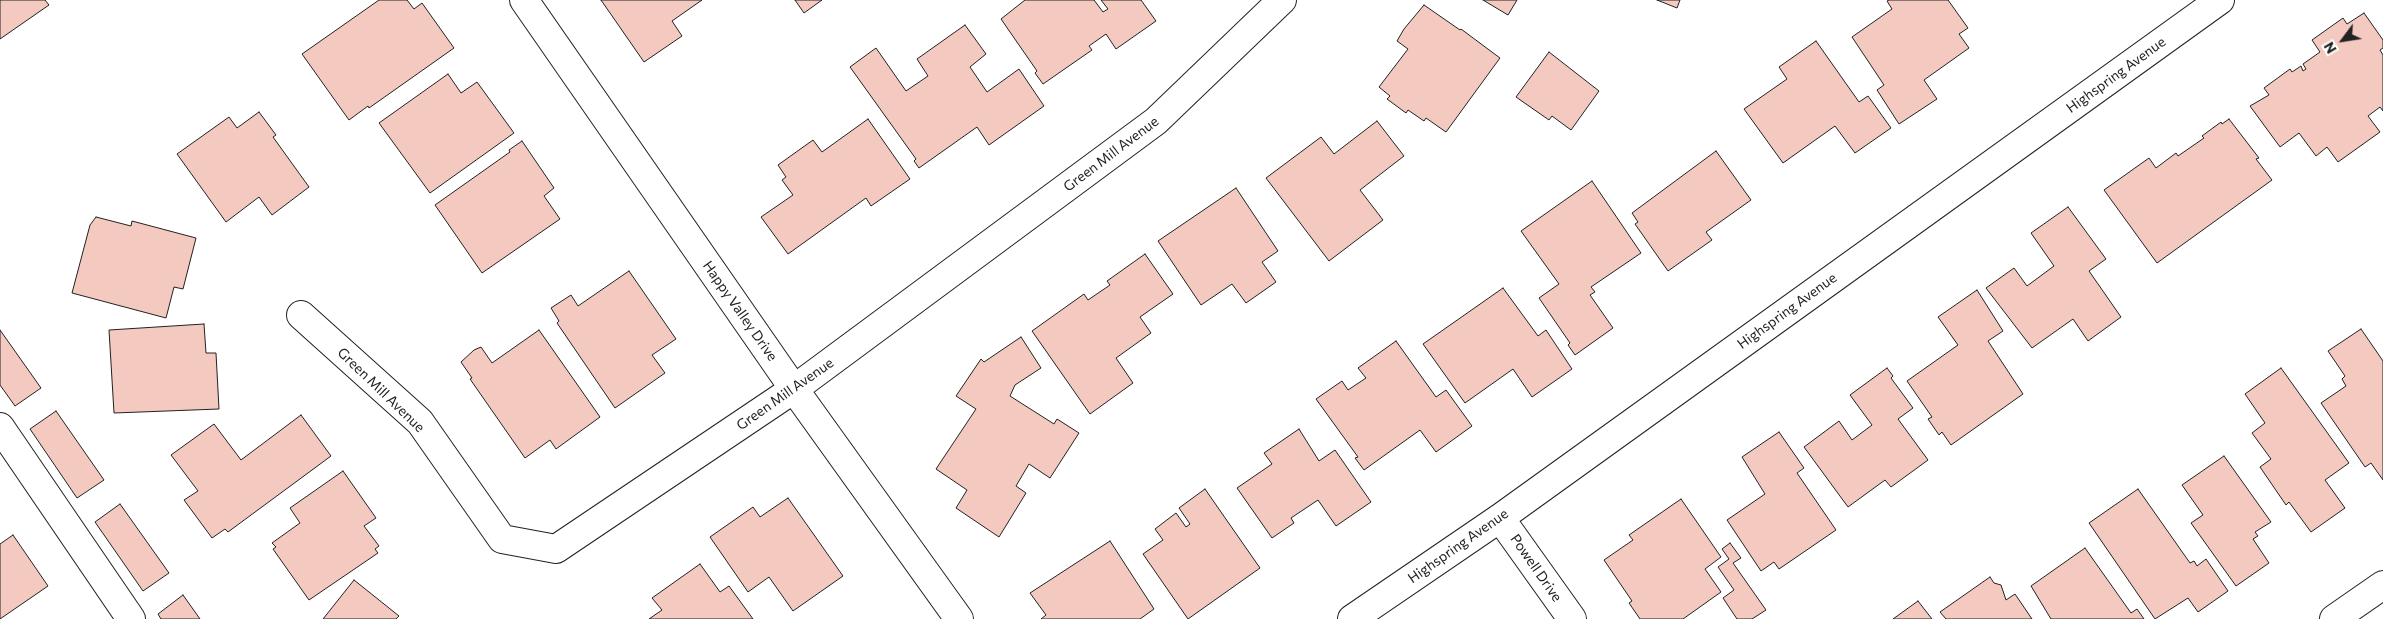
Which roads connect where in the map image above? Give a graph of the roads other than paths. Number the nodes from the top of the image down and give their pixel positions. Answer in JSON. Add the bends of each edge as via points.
{"nodes":[{"id":1,"x":524,"y":0,"type":"edge"},
{"id":2,"x":1282,"y":0,"type":"edge"},
{"id":3,"x":2220,"y":0,"type":"edge"},
{"id":4,"x":301,"y":315,"type":"dead end"},
{"id":5,"x":794,"y":389,"type":"junction"},
{"id":6,"x":0,"y":427,"type":"edge"},
{"id":7,"x":1500,"y":518,"type":"junction"},
{"id":8,"x":2383,"y":585,"type":"edge"},
{"id":9,"x":131,"y":619,"type":"edge"},
{"id":10,"x":959,"y":619,"type":"edge"},
{"id":11,"x":1352,"y":619,"type":"edge"},
{"id":12,"x":1572,"y":619,"type":"edge"},
{"id":13,"x":2334,"y":619,"type":"edge"}],
"edges":[{"from":1,"to":5,"type":"street","name":"Happy Valley Drive"},
{"from":2,"to":5,"type":"street","name":"Green Mill Avenue","via":[[1156,121]]},
{"from":3,"to":7,"type":"street","name":"Highspring Avenue"},
{"from":4,"to":5,"type":"street","name":"Green Mill Avenue","via":[[420,422],[502,539],[556,549]]},
{"from":5,"to":10,"type":"street","name":"Happy Valley Drive"},
{"from":6,"to":9,"type":"street"},
{"from":7,"to":11,"type":"street","name":"Highspring Avenue"},
{"from":7,"to":12,"type":"street","name":"Powell Drive"},
{"from":8,"to":13,"type":"street"}]}
